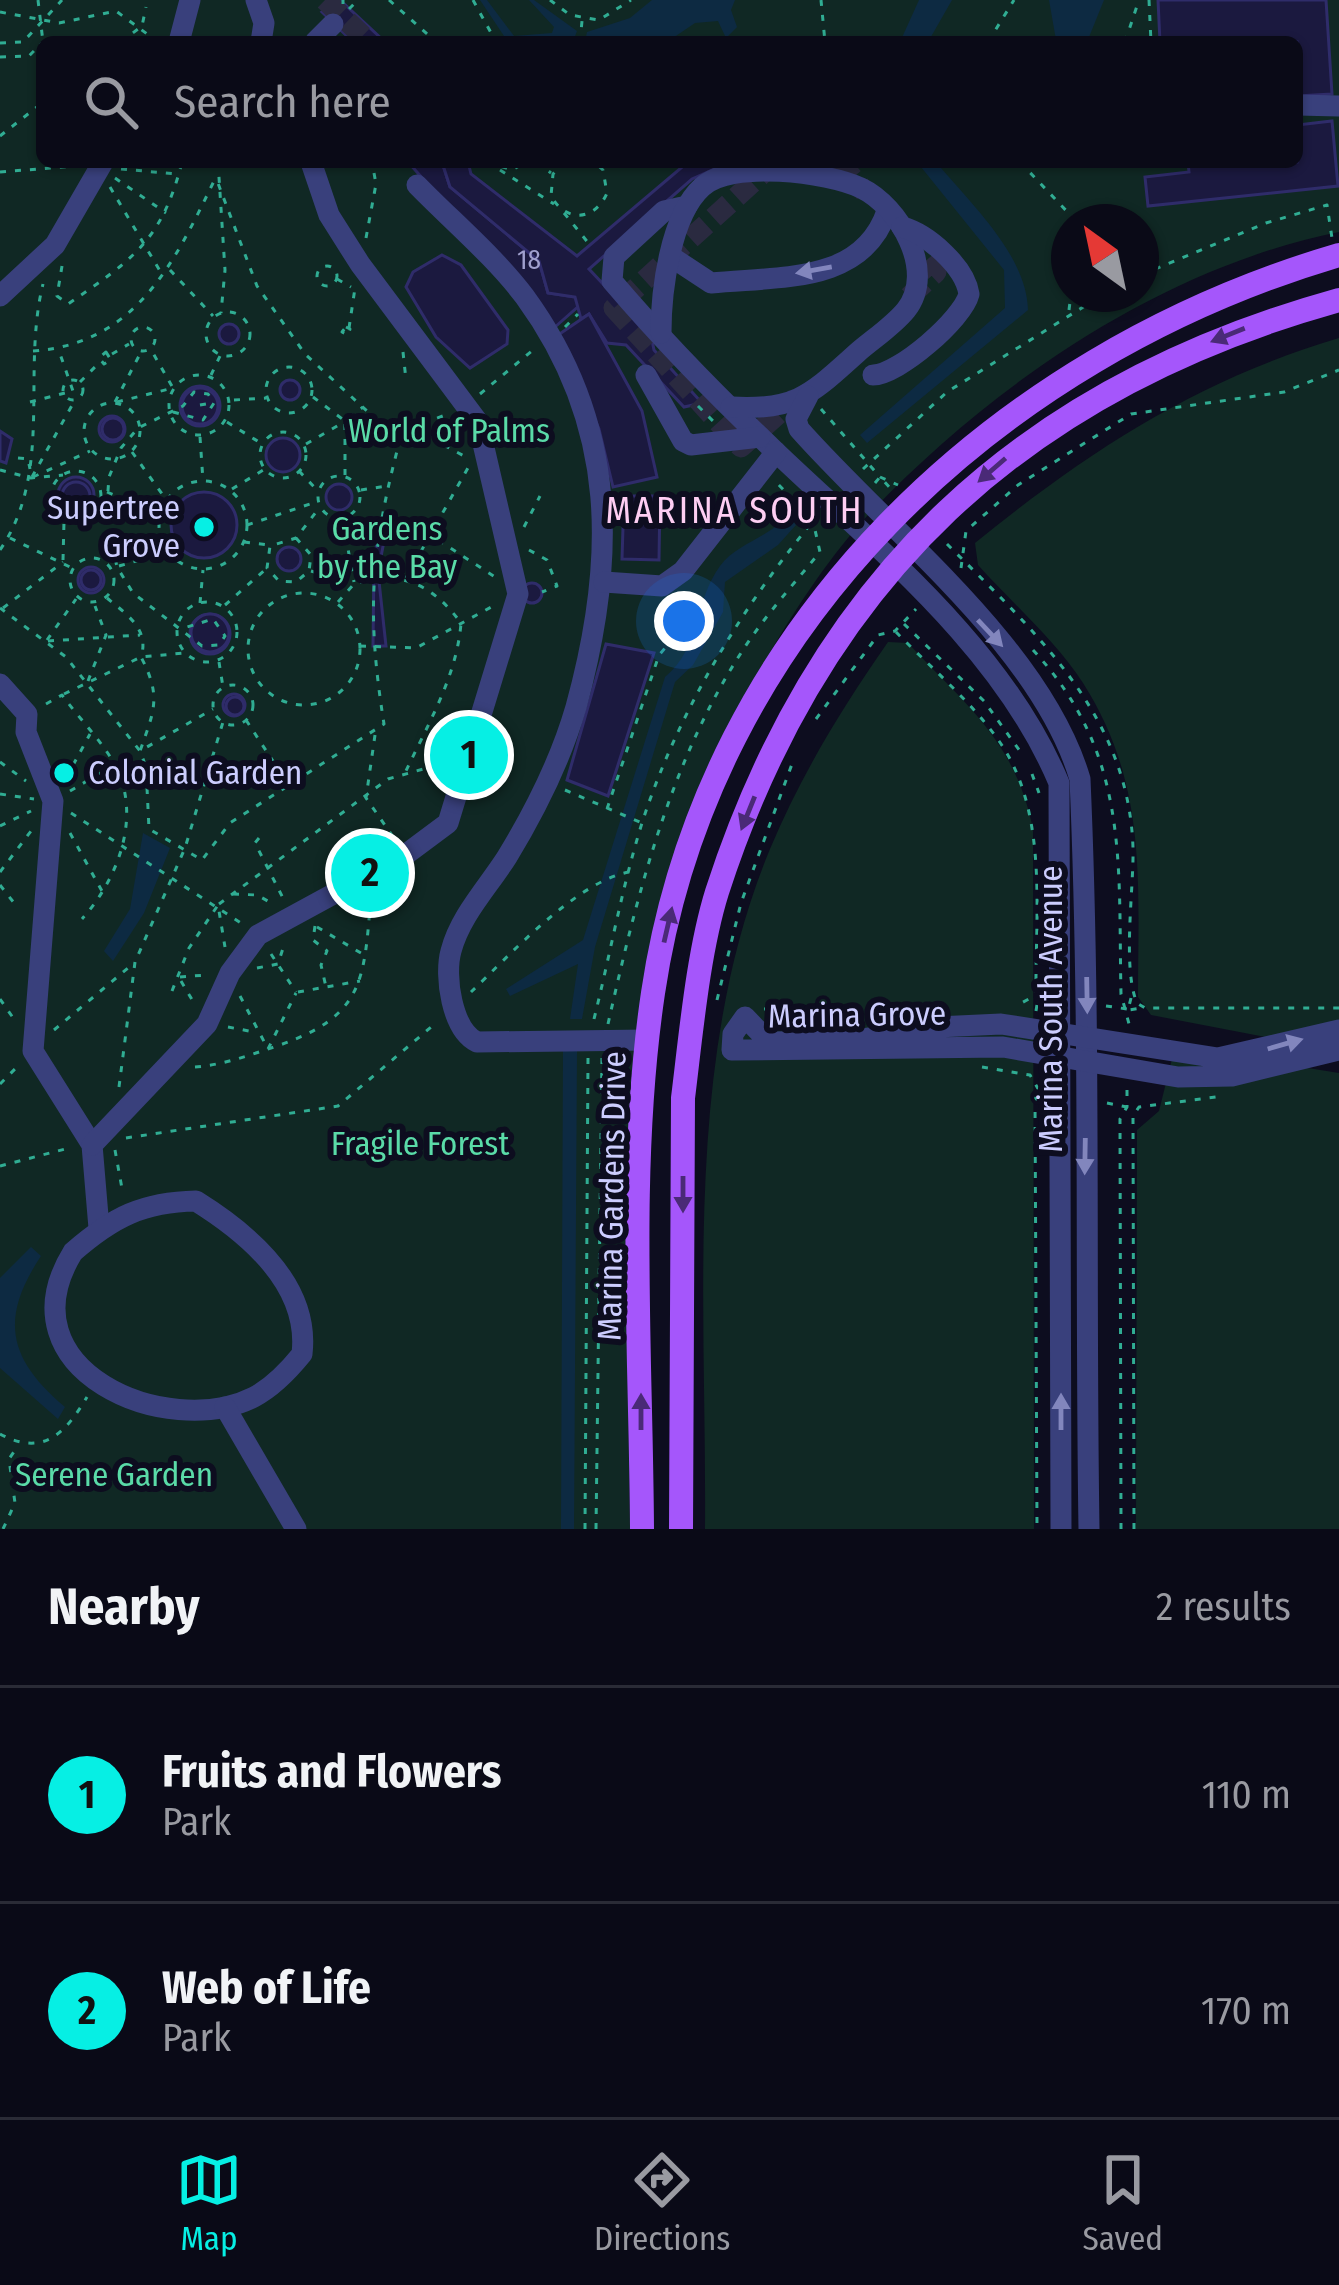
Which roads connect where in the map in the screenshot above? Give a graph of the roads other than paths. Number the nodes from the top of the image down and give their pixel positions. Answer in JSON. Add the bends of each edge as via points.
{"nodes":[{"id":1,"x":190,"y":0,"type":"edge"},
{"id":2,"x":256,"y":0,"type":"edge"},
{"id":3,"x":342,"y":9,"type":"edge"},
{"id":4,"x":181,"y":36,"type":"edge"},
{"id":5,"x":262,"y":36,"type":"edge"},
{"id":6,"x":320,"y":36,"type":"edge"},
{"id":7,"x":1303,"y":105,"type":"edge"},
{"id":8,"x":1339,"y":106,"type":"edge"},
{"id":9,"x":99,"y":168,"type":"edge"},
{"id":10,"x":313,"y":168,"type":"edge"},
{"id":11,"x":417,"y":185,"type":"dead end"},
{"id":12,"x":687,"y":206,"type":"junction"},
{"id":13,"x":895,"y":219,"type":"junction"},
{"id":14,"x":1335,"y":247,"type":"edge"},
{"id":15,"x":673,"y":258,"type":"junction"},
{"id":16,"x":917,"y":282,"type":"junction"},
{"id":17,"x":0,"y":296,"type":"edge"},
{"id":18,"x":1339,"y":300,"type":"edge"},
{"id":19,"x":661,"y":333,"type":"junction"},
{"id":20,"x":646,"y":375,"type":"dead end"},
{"id":21,"x":808,"y":396,"type":"junction"},
{"id":22,"x":731,"y":406,"type":"junction"},
{"id":23,"x":768,"y":445,"type":"junction"},
{"id":24,"x":879,"y":531,"type":"junction"},
{"id":25,"x":904,"y":556,"type":"junction"},
{"id":26,"x":604,"y":582,"type":"junction"},
{"id":27,"x":0,"y":684,"type":"edge"},
{"id":28,"x":1339,"y":1030,"type":"edge"},
{"id":29,"x":647,"y":1040,"type":"junction"},
{"id":30,"x":1075,"y":1048,"type":"junction"},
{"id":31,"x":1339,"y":1050,"type":"edge"},
{"id":32,"x":92,"y":1145,"type":"junction"},
{"id":33,"x":99,"y":1228,"type":"junction"},
{"id":34,"x":33,"y":1294,"type":"dead end"},
{"id":35,"x":33,"y":1335,"type":"dead end"},
{"id":36,"x":225,"y":1407,"type":"junction"},
{"id":37,"x":296,"y":1529,"type":"edge"},
{"id":38,"x":642,"y":1529,"type":"edge"},
{"id":39,"x":681,"y":1529,"type":"edge"},
{"id":40,"x":1061,"y":1529,"type":"edge"},
{"id":41,"x":1089,"y":1529,"type":"edge"}],
"edges":[{"from":1,"to":4,"type":"street"},
{"from":2,"to":5,"type":"street"},
{"from":3,"to":6,"type":"street"},
{"from":7,"to":8,"type":"street"},
{"from":9,"to":17,"type":"street","via":[[59,248]]},
{"from":10,"to":32,"type":"street","via":[[360,264],[471,403],[514,537],[518,594],[448,823],[258,935],[207,1024]]},
{"from":11,"to":26,"type":"street","via":[[525,297],[570,377],[604,488]]},
{"from":12,"to":13,"type":"street","via":[[706,183],[730,174],[805,173],[864,189]]},
{"from":12,"to":15,"type":"street"},
{"from":12,"to":19,"type":"street","via":[[646,224],[610,268],[612,281]]},
{"from":13,"to":15,"type":"street","one_way":true,"via":[[848,264],[711,284]]},
{"from":13,"to":16,"type":"street"},
{"from":13,"to":16,"type":"street","via":[[921,232],[969,295],[961,312],[896,371],[874,370],[895,362],[958,299],[945,277]]},
{"from":14,"to":24,"type":"main road","name":"Marina Gardens Drive","via":[[1103,353],[1002,422]]},
{"from":15,"to":19,"type":"street"},
{"from":16,"to":21,"type":"street","via":[[908,308]]},
{"from":18,"to":25,"type":"main road","one_way":true,"via":[[1250,326],[1082,404],[1007,457]]},
{"from":19,"to":22,"type":"street"},
{"from":20,"to":23,"type":"street","via":[[691,446]]},
{"from":21,"to":22,"type":"street","via":[[770,410]]},
{"from":21,"to":24,"type":"street","via":[[799,430]]},
{"from":22,"to":23,"type":"street"},
{"from":23,"to":24,"type":"street","via":[[829,502]]},
{"from":23,"to":26,"type":"street","via":[[683,572],[662,586]]},
{"from":24,"to":25,"type":"street"},
{"from":29,"to":24,"type":"main road","name":"Marina Gardens Drive","one_way":true,"via":[[678,883],[718,777],[808,615]]},
{"from":25,"to":30,"type":"street","name":"Marina South Avenue","via":[[1017,699],[1059,783]]},
{"from":25,"to":39,"type":"main road","one_way":true,"via":[[796,706],[716,895],[683,1098]]},
{"from":26,"to":29,"type":"street","via":[[575,710],[547,783],[455,940],[448,967],[473,1041]]},
{"from":27,"to":32,"type":"street","via":[[27,714],[26,732],[53,801],[30,1044]]},
{"from":30,"to":28,"type":"street","name":"Marina Grove","one_way":true,"via":[[1218,1058]]},
{"from":38,"to":29,"type":"main road","name":"Marina Gardens Drive","one_way":true},
{"from":30,"to":30,"type":"street","name":"Marina Grove","via":[[1007,1016],[849,1041],[769,1042],[745,1017],[732,1050]]},
{"from":30,"to":31,"type":"street","name":"Marina Grove","via":[[1178,1077],[1272,1069]]},
{"from":40,"to":30,"type":"street","name":"Marina South Avenue","one_way":true},
{"from":30,"to":41,"type":"street","name":"Marina South Avenue","one_way":true},
{"from":32,"to":33,"type":"street"},
{"from":33,"to":34,"type":"street"},
{"from":33,"to":36,"type":"street","via":[[157,1202],[196,1201],[235,1226],[281,1277],[305,1325],[302,1354],[256,1396]]},
{"from":35,"to":36,"type":"street","via":[[89,1394],[164,1408]]},
{"from":36,"to":37,"type":"street"}]}
